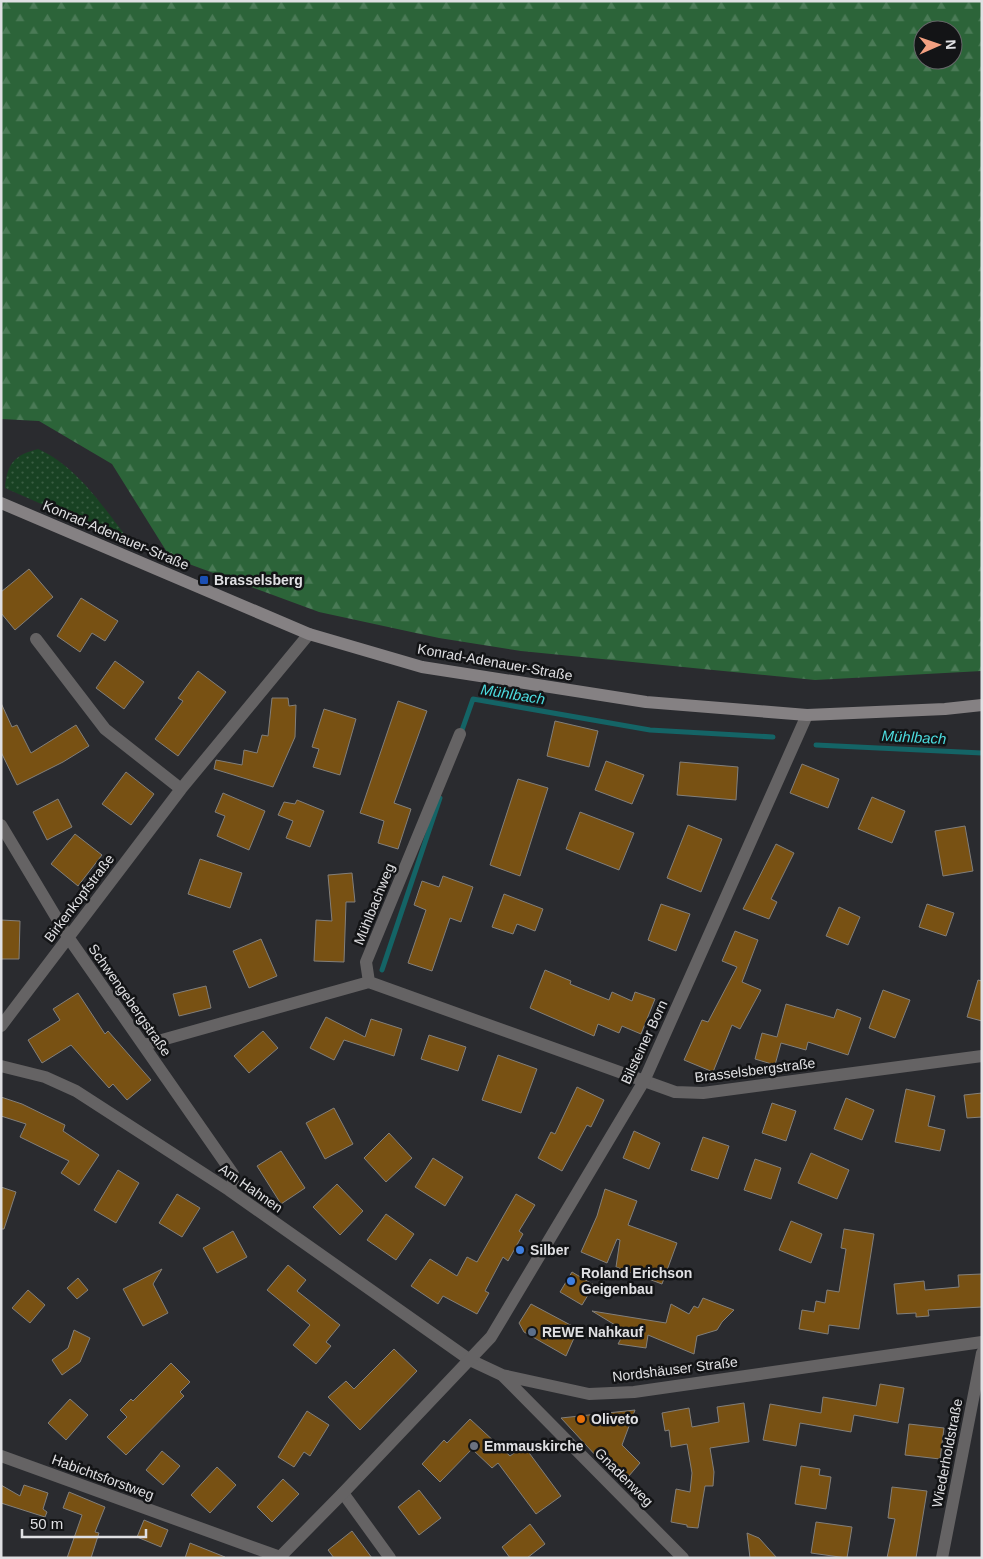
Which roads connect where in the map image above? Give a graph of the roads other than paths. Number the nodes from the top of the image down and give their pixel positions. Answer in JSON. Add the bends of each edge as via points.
{"nodes":[{"id":1,"x":1,"y":503,"type":"edge"},
{"id":2,"x":309,"y":634,"type":"junction"},
{"id":3,"x":36,"y":639,"type":"dead end"},
{"id":4,"x":982,"y":705,"type":"edge"},
{"id":5,"x":807,"y":716,"type":"junction"},
{"id":6,"x":460,"y":734,"type":"dead end"},
{"id":7,"x":181,"y":789,"type":"junction"},
{"id":8,"x":1,"y":825,"type":"edge"},
{"id":9,"x":68,"y":937,"type":"junction"},
{"id":10,"x":369,"y":982,"type":"junction"},
{"id":11,"x":1,"y":1026,"type":"edge"},
{"id":12,"x":144,"y":1045,"type":"junction"},
{"id":13,"x":982,"y":1056,"type":"edge"},
{"id":14,"x":1,"y":1066,"type":"edge"},
{"id":15,"x":644,"y":1081,"type":"junction"},
{"id":16,"x":229,"y":1190,"type":"junction"},
{"id":17,"x":982,"y":1342,"type":"edge"},
{"id":18,"x":982,"y":1353,"type":"edge"},
{"id":19,"x":470,"y":1360,"type":"junction"},
{"id":20,"x":502,"y":1375,"type":"junction"},
{"id":21,"x":1,"y":1456,"type":"edge"},
{"id":22,"x":343,"y":1494,"type":"junction"},
{"id":23,"x":279,"y":1557,"type":"edge"},
{"id":24,"x":390,"y":1558,"type":"edge"},
{"id":25,"x":683,"y":1558,"type":"edge"},
{"id":26,"x":942,"y":1558,"type":"edge"}],
"edges":[{"from":1,"to":2,"type":"main road","name":"Konrad-Adenauer-Straße"},
{"from":2,"to":5,"type":"main road","name":"Konrad-Adenauer-Straße","via":[[422,667],[470,676],[646,702]]},
{"from":2,"to":7,"type":"street","name":"Birkenkopfstraße"},
{"from":3,"to":7,"type":"street","via":[[105,729]]},
{"from":4,"to":5,"type":"main road","name":"Konrad-Adenauer-Straße"},
{"from":5,"to":15,"type":"street","name":"Bilsteiner Born"},
{"from":6,"to":10,"type":"street","name":"Mühlbachweg","via":[[366,962]]},
{"from":7,"to":9,"type":"street","name":"Birkenkopfstraße"},
{"from":8,"to":9,"type":"street","name":"Schwengebergstraße"},
{"from":9,"to":11,"type":"street","name":"Birkenkopfstraße"},
{"from":9,"to":12,"type":"street","name":"Schwengebergstraße"},
{"from":10,"to":12,"type":"street"},
{"from":10,"to":15,"type":"street","name":"Brasselsbergstraße"},
{"from":12,"to":16,"type":"street","name":"Schwengebergstraße","via":[[233,1174]]},
{"from":13,"to":15,"type":"street","name":"Brasselsbergstraße","via":[[703,1093],[675,1092]]},
{"from":14,"to":16,"type":"street","name":"Am Hahnen","via":[[45,1077],[76,1091]]},
{"from":15,"to":19,"type":"street","name":"Bilsteiner Born","via":[[491,1337]]},
{"from":16,"to":19,"type":"street","name":"Am Hahnen"},
{"from":17,"to":20,"type":"street","name":"Nordshäuser Straße","via":[[634,1392],[589,1394]]},
{"from":18,"to":26,"type":"street","name":"Wiederholdstraße"},
{"from":19,"to":20,"type":"street","name":"Nordshäuser Straße"},
{"from":19,"to":22,"type":"street"},
{"from":20,"to":25,"type":"street","name":"Gnadenweg"},
{"from":21,"to":23,"type":"street","name":"Habichtsforstweg"},
{"from":22,"to":23,"type":"street"},
{"from":22,"to":24,"type":"street"}]}
